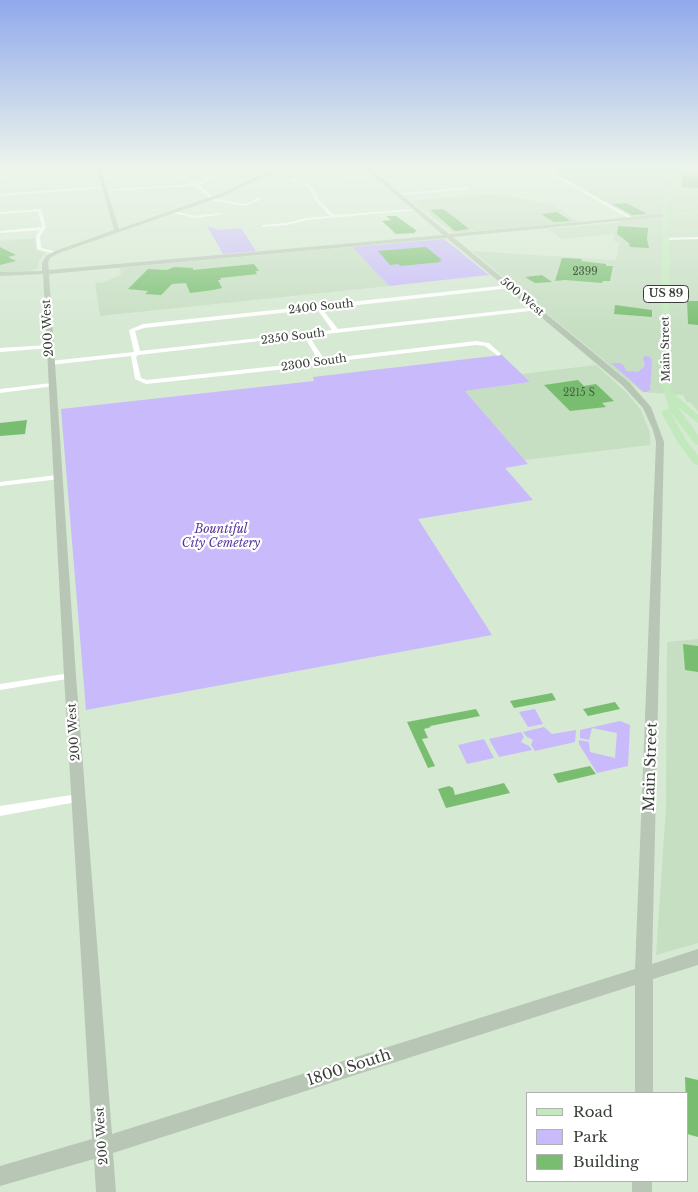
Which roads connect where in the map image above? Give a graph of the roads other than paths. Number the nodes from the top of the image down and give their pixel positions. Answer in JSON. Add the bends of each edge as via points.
{"nodes":[{"id":1,"x":43,"y":223,"type":"edge"},
{"id":2,"x":115,"y":223,"type":"edge"},
{"id":3,"x":142,"y":223,"type":"edge"},
{"id":4,"x":290,"y":223,"type":"edge"},
{"id":5,"x":432,"y":223,"type":"edge"},
{"id":6,"x":594,"y":223,"type":"edge"},
{"id":7,"x":666,"y":223,"type":"edge"},
{"id":8,"x":264,"y":226,"type":"dead end"},
{"id":9,"x":43,"y":228,"type":"junction"},
{"id":10,"x":117,"y":231,"type":"junction"},
{"id":11,"x":0,"y":232,"type":"edge"},
{"id":12,"x":448,"y":236,"type":"junction"},
{"id":13,"x":698,"y":238,"type":"edge"},
{"id":14,"x":666,"y":239,"type":"junction"},
{"id":15,"x":54,"y":253,"type":"junction"},
{"id":16,"x":45,"y":272,"type":"junction"},
{"id":17,"x":0,"y":274,"type":"edge"},
{"id":18,"x":509,"y":286,"type":"junction"},
{"id":19,"x":318,"y":307,"type":"junction"},
{"id":20,"x":536,"y":309,"type":"junction"},
{"id":21,"x":336,"y":332,"type":"junction"},
{"id":22,"x":306,"y":335,"type":"junction"},
{"id":23,"x":485,"y":343,"type":"joint"},
{"id":24,"x":50,"y":346,"type":"junction"},
{"id":25,"x":0,"y":350,"type":"edge"},
{"id":26,"x":135,"y":354,"type":"junction"},
{"id":27,"x":498,"y":354,"type":"dead end"},
{"id":28,"x":322,"y":361,"type":"junction"},
{"id":29,"x":50,"y":363,"type":"junction"},
{"id":30,"x":143,"y":382,"type":"joint"},
{"id":31,"x":52,"y":385,"type":"junction"},
{"id":32,"x":0,"y":391,"type":"edge"},
{"id":33,"x":667,"y":393,"type":"junction"},
{"id":34,"x":698,"y":420,"type":"edge"},
{"id":35,"x":660,"y":442,"type":"joint"},
{"id":36,"x":698,"y":442,"type":"edge"},
{"id":37,"x":698,"y":462,"type":"edge"},
{"id":38,"x":57,"y":477,"type":"junction"},
{"id":39,"x":0,"y":484,"type":"edge"},
{"id":40,"x":70,"y":676,"type":"junction"},
{"id":41,"x":0,"y":687,"type":"edge"},
{"id":42,"x":78,"y":798,"type":"junction"},
{"id":43,"x":0,"y":812,"type":"edge"},
{"id":44,"x":698,"y":957,"type":"edge"},
{"id":45,"x":645,"y":975,"type":"junction"},
{"id":46,"x":644,"y":1092,"type":"edge"},
{"id":47,"x":103,"y":1146,"type":"junction"},
{"id":48,"x":0,"y":1176,"type":"edge"},
{"id":49,"x":106,"y":1192,"type":"edge"}],
"edges":[{"from":1,"to":9,"type":"street"},
{"from":2,"to":10,"type":"street"},
{"from":3,"to":10,"type":"street"},
{"from":4,"to":8,"type":"street"},
{"from":5,"to":12,"type":"street","name":"500 West"},
{"from":6,"to":12,"type":"street"},
{"from":7,"to":14,"type":"main road","name":"Main Street","number":"US 89"},
{"from":9,"to":11,"type":"street"},
{"from":9,"to":15,"type":"street","via":[[38,236],[39,249]]},
{"from":10,"to":15,"type":"street"},
{"from":12,"to":16,"type":"street"},
{"from":12,"to":18,"type":"street","name":"500 West"},
{"from":13,"to":14,"type":"street"},
{"from":14,"to":33,"type":"main road","name":"Main Street","number":"US 89"},
{"from":15,"to":16,"type":"street","via":[[45,260]]},
{"from":16,"to":17,"type":"street"},
{"from":16,"to":24,"type":"street","name":"200 West"},
{"from":18,"to":19,"type":"street","name":"2400 South"},
{"from":18,"to":20,"type":"street","name":"500 West"},
{"from":19,"to":21,"type":"street"},
{"from":19,"to":26,"type":"street","name":"2400 South","via":[[134,328]]},
{"from":20,"to":21,"type":"street","name":"2350 South"},
{"from":20,"to":35,"type":"street","name":"500 West","via":[[634,392],[650,415]]},
{"from":21,"to":22,"type":"street","name":"2350 South"},
{"from":22,"to":26,"type":"street","name":"2350 South"},
{"from":22,"to":28,"type":"street"},
{"from":23,"to":27,"type":"street"},
{"from":23,"to":28,"type":"street","name":"2300 South"},
{"from":24,"to":25,"type":"street"},
{"from":24,"to":29,"type":"street","name":"200 West"},
{"from":26,"to":29,"type":"street","name":"2350 South"},
{"from":26,"to":30,"type":"street","via":[[138,378]]},
{"from":28,"to":30,"type":"street","name":"2300 South"},
{"from":29,"to":31,"type":"street","name":"200 West"},
{"from":31,"to":32,"type":"street"},
{"from":31,"to":38,"type":"street","name":"200 West"},
{"from":33,"to":34,"type":"main road"},
{"from":33,"to":36,"type":"main road","number":"US 89","via":[[680,420]]},
{"from":33,"to":37,"type":"main road","name":"Main Street","via":[[664,408]]},
{"from":35,"to":45,"type":"street","name":"Main Street"},
{"from":38,"to":39,"type":"street"},
{"from":38,"to":40,"type":"street","name":"200 West"},
{"from":40,"to":41,"type":"street"},
{"from":40,"to":42,"type":"street","name":"200 West"},
{"from":42,"to":43,"type":"street"},
{"from":42,"to":47,"type":"street","name":"200 West"},
{"from":44,"to":45,"type":"street","name":"1800 South"},
{"from":45,"to":46,"type":"street","name":"Main Street"},
{"from":45,"to":47,"type":"street","name":"1800 South"},
{"from":47,"to":48,"type":"street","name":"1800 South"},
{"from":47,"to":49,"type":"street","name":"200 West"}]}
